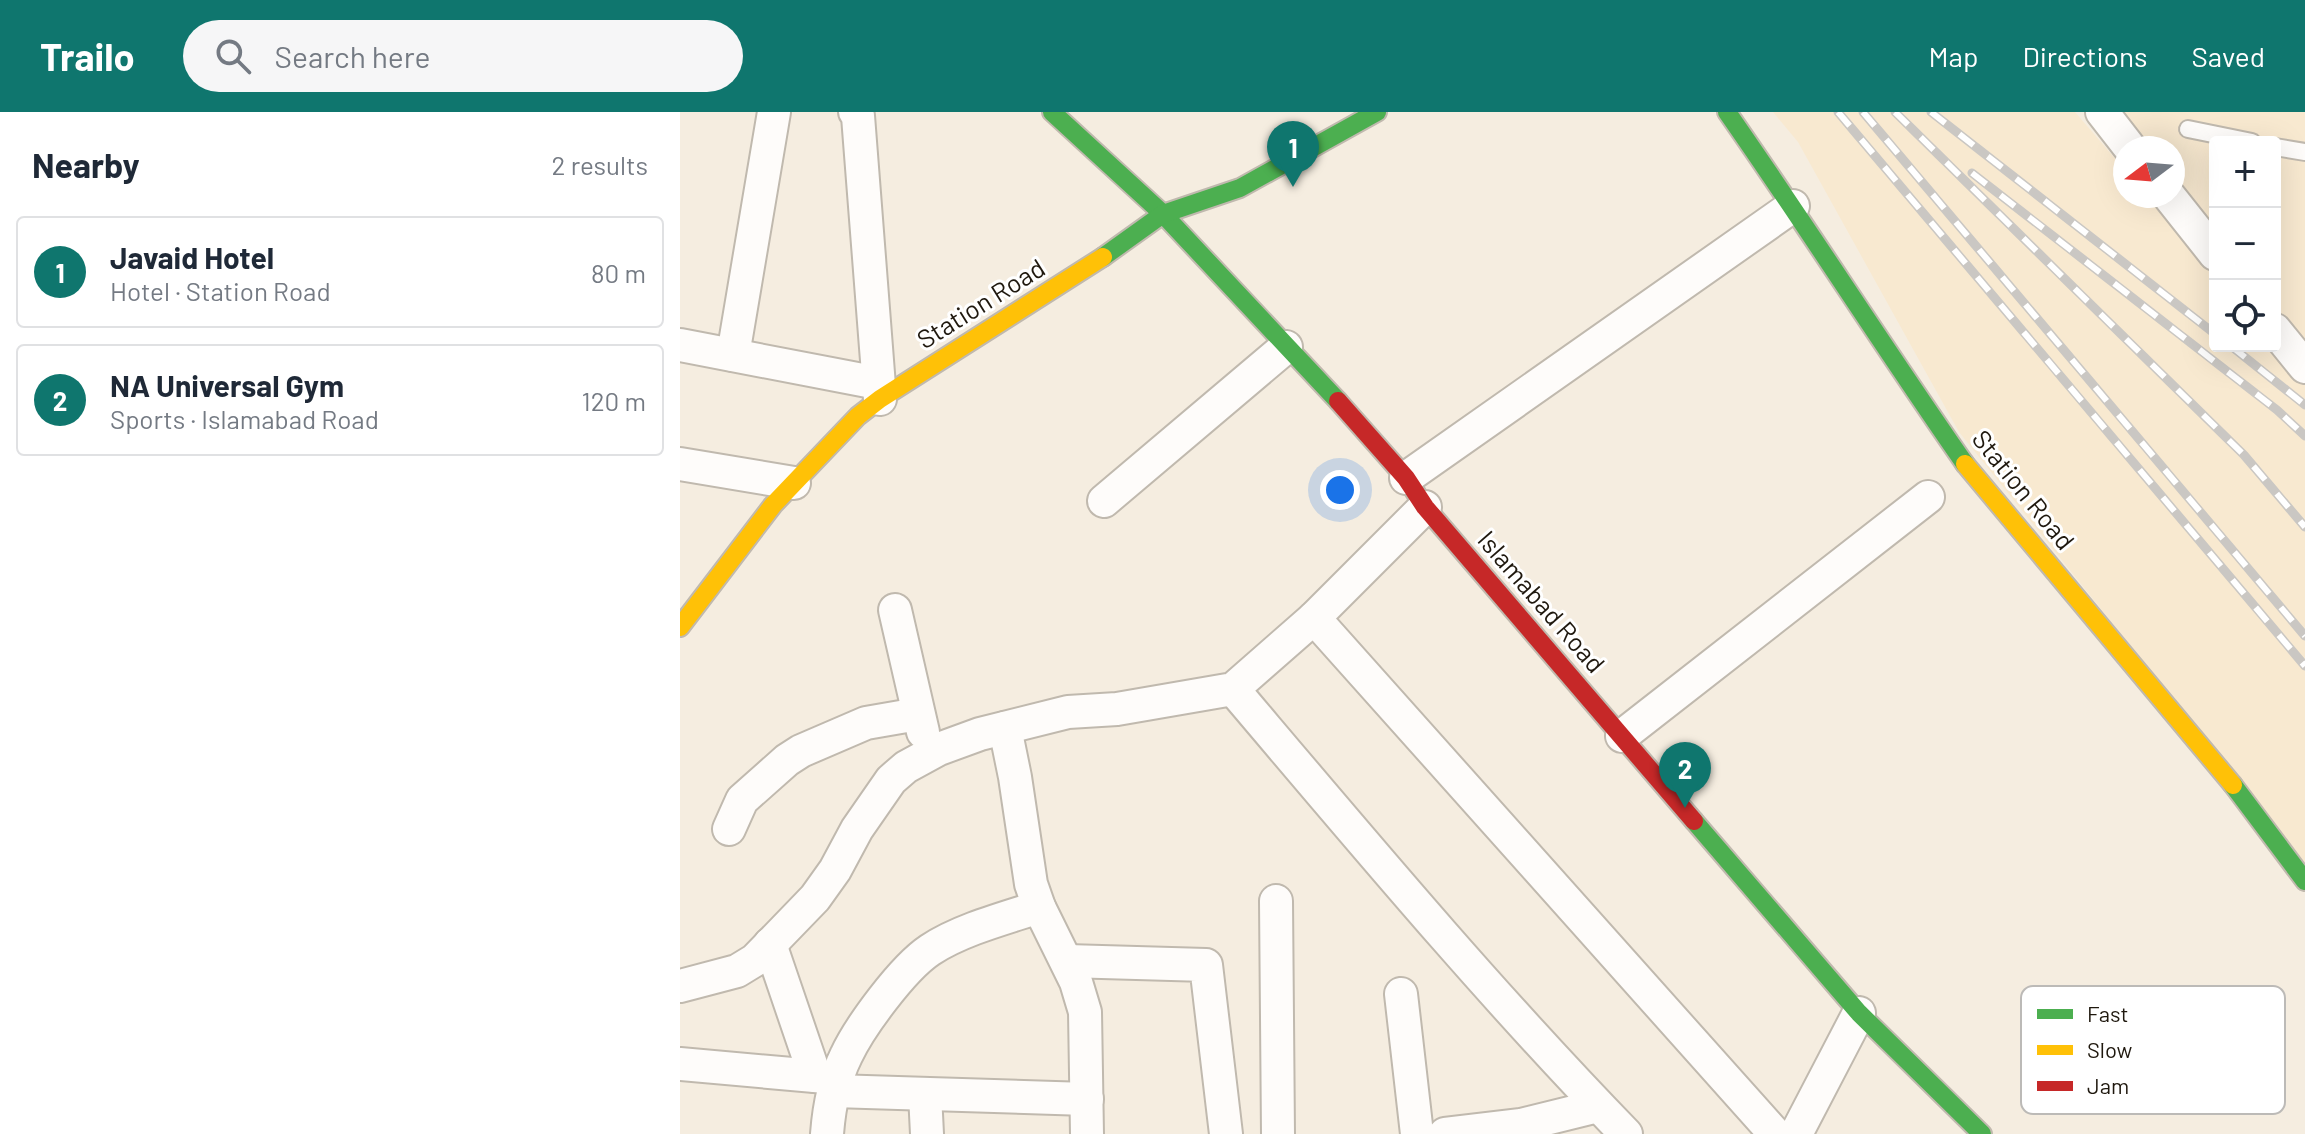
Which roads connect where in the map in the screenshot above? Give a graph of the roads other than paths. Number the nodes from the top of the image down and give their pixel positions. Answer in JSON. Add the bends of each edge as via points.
{"nodes":[{"id":1,"x":774,"y":112,"type":"edge"},
{"id":2,"x":855,"y":112,"type":"edge"},
{"id":3,"x":1052,"y":112,"type":"edge"},
{"id":4,"x":1377,"y":112,"type":"edge"},
{"id":5,"x":1727,"y":112,"type":"edge"},
{"id":6,"x":2102,"y":112,"type":"edge"},
{"id":7,"x":2188,"y":129,"type":"dead end"},
{"id":8,"x":2121,"y":136,"type":"edge"},
{"id":9,"x":2222,"y":136,"type":"edge"},
{"id":10,"x":2281,"y":148,"type":"edge"},
{"id":11,"x":2305,"y":152,"type":"edge"},
{"id":12,"x":1793,"y":206,"type":"junction"},
{"id":13,"x":2179,"y":208,"type":"edge"},
{"id":14,"x":1163,"y":214,"type":"junction"},
{"id":15,"x":2209,"y":246,"type":"edge"},
{"id":16,"x":2281,"y":337,"type":"edge"},
{"id":17,"x":680,"y":345,"type":"edge"},
{"id":18,"x":1286,"y":347,"type":"junction"},
{"id":19,"x":733,"y":355,"type":"junction"},
{"id":20,"x":2305,"y":367,"type":"edge"},
{"id":21,"x":879,"y":391,"type":"junction"},
{"id":22,"x":680,"y":464,"type":"edge"},
{"id":23,"x":1406,"y":478,"type":"junction"},
{"id":24,"x":794,"y":483,"type":"junction"},
{"id":25,"x":1928,"y":497,"type":"dead end"},
{"id":26,"x":1104,"y":501,"type":"dead end"},
{"id":27,"x":1425,"y":507,"type":"junction"},
{"id":28,"x":895,"y":610,"type":"dead end"},
{"id":29,"x":684,"y":613,"type":"edge"},
{"id":30,"x":1314,"y":618,"type":"junction"},
{"id":31,"x":1233,"y":689,"type":"junction"},
{"id":32,"x":918,"y":714,"type":"junction"},
{"id":33,"x":1005,"y":728,"type":"junction"},
{"id":34,"x":1622,"y":736,"type":"junction"},
{"id":35,"x":929,"y":755,"type":"junction"},
{"id":36,"x":729,"y":829,"type":"dead end"},
{"id":37,"x":2305,"y":881,"type":"edge"},
{"id":38,"x":1276,"y":901,"type":"dead end"},
{"id":39,"x":1039,"y":907,"type":"junction"},
{"id":40,"x":770,"y":944,"type":"junction"},
{"id":41,"x":1067,"y":961,"type":"junction"},
{"id":42,"x":680,"y":986,"type":"edge"},
{"id":43,"x":1401,"y":994,"type":"dead end"},
{"id":44,"x":1859,"y":1013,"type":"junction"},
{"id":45,"x":680,"y":1064,"type":"edge"},
{"id":46,"x":829,"y":1082,"type":"junction"},
{"id":47,"x":925,"y":1094,"type":"junction"},
{"id":48,"x":1087,"y":1099,"type":"junction"},
{"id":49,"x":1598,"y":1106,"type":"junction"},
{"id":50,"x":827,"y":1134,"type":"edge"},
{"id":51,"x":927,"y":1134,"type":"edge"},
{"id":52,"x":1087,"y":1134,"type":"edge"},
{"id":53,"x":1226,"y":1134,"type":"edge"},
{"id":54,"x":1278,"y":1134,"type":"edge"},
{"id":55,"x":1417,"y":1134,"type":"edge"},
{"id":56,"x":1445,"y":1134,"type":"edge"},
{"id":57,"x":1626,"y":1134,"type":"edge"},
{"id":58,"x":1775,"y":1134,"type":"edge"},
{"id":59,"x":1796,"y":1134,"type":"edge"},
{"id":60,"x":1982,"y":1134,"type":"edge"}],
"edges":[{"from":1,"to":19,"type":"street"},
{"from":2,"to":21,"type":"street"},
{"from":3,"to":14,"type":"street","name":"Islamabad Road"},
{"from":4,"to":14,"type":"street","name":"Station Road","via":[[1240,188]]},
{"from":5,"to":12,"type":"street","name":"Station Road"},
{"from":6,"to":8,"type":"street"},
{"from":7,"to":9,"type":"lane"},
{"from":10,"to":11,"type":"lane"},
{"from":12,"to":23,"type":"street"},
{"from":12,"to":37,"type":"street","name":"Station Road","via":[[1974,476],[2242,795]]},
{"from":13,"to":15,"type":"street"},
{"from":14,"to":18,"type":"street","name":"Islamabad Road"},
{"from":14,"to":21,"type":"street","name":"Station Road","via":[[1081,273]]},
{"from":16,"to":20,"type":"street"},
{"from":17,"to":19,"type":"street"},
{"from":18,"to":23,"type":"street","name":"Islamabad Road"},
{"from":18,"to":26,"type":"street"},
{"from":19,"to":21,"type":"street"},
{"from":21,"to":24,"type":"street","name":"Station Road"},
{"from":22,"to":24,"type":"street"},
{"from":23,"to":27,"type":"street","name":"Islamabad Road"},
{"from":24,"to":29,"type":"street","name":"Station Road"},
{"from":25,"to":34,"type":"street"},
{"from":27,"to":30,"type":"street"},
{"from":27,"to":34,"type":"street","name":"Islamabad Road"},
{"from":28,"to":32,"type":"street"},
{"from":30,"to":31,"type":"street"},
{"from":30,"to":58,"type":"street"},
{"from":31,"to":33,"type":"street","via":[[1068,712]]},
{"from":31,"to":49,"type":"street"},
{"from":32,"to":35,"type":"street"},
{"from":32,"to":36,"type":"street","via":[[866,723],[801,751],[742,800]]},
{"from":33,"to":35,"type":"street"},
{"from":33,"to":39,"type":"street"},
{"from":34,"to":44,"type":"street","name":"Islamabad Road"},
{"from":35,"to":40,"type":"street","via":[[891,780],[815,898]]},
{"from":38,"to":54,"type":"street"},
{"from":39,"to":41,"type":"street"},
{"from":39,"to":46,"type":"street","via":[[956,937],[912,964]]},
{"from":40,"to":42,"type":"street","via":[[737,971]]},
{"from":40,"to":46,"type":"street"},
{"from":41,"to":48,"type":"street","via":[[1085,1012]]},
{"from":41,"to":53,"type":"street","via":[[1206,965]]},
{"from":43,"to":55,"type":"street"},
{"from":44,"to":59,"type":"street"},
{"from":44,"to":60,"type":"street","name":"Islamabad Road"},
{"from":45,"to":46,"type":"street"},
{"from":46,"to":47,"type":"street"},
{"from":46,"to":50,"type":"street"},
{"from":47,"to":48,"type":"street"},
{"from":47,"to":51,"type":"street"},
{"from":48,"to":52,"type":"street"},
{"from":49,"to":56,"type":"street","via":[[1521,1125]]},
{"from":49,"to":57,"type":"street"}]}
